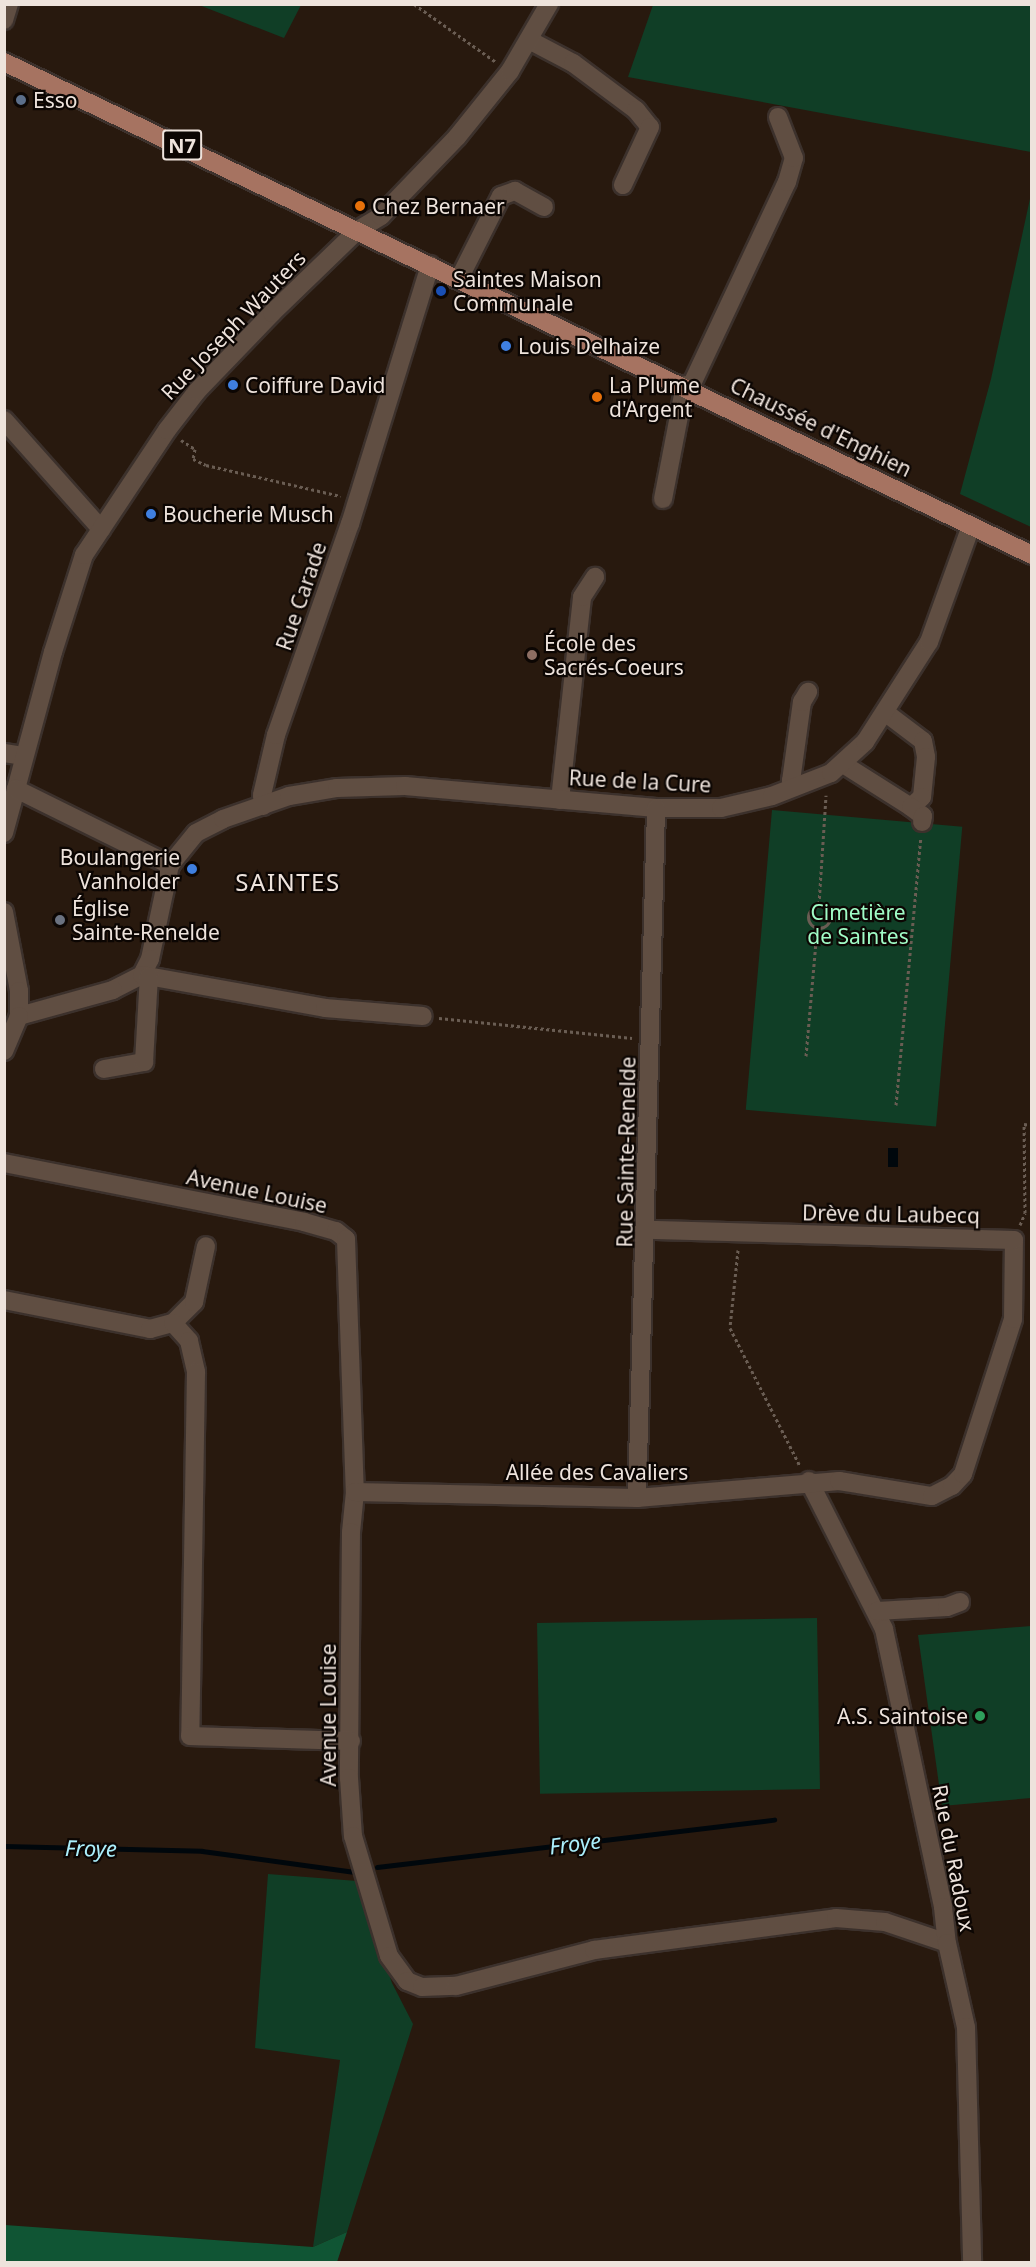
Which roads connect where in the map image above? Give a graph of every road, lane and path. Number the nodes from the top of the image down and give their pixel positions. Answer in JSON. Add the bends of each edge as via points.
{"nodes":[{"id":1,"x":9,"y":4,"type":"edge"},
{"id":2,"x":414,"y":4,"type":"edge"},
{"id":3,"x":549,"y":4,"type":"edge"},
{"id":4,"x":4,"y":20,"type":"edge"},
{"id":5,"x":529,"y":40,"type":"junction"},
{"id":6,"x":4,"y":62,"type":"edge"},
{"id":7,"x":510,"y":71,"type":"junction"},
{"id":8,"x":778,"y":117,"type":"dead end"},
{"id":9,"x":623,"y":185,"type":"dead end"},
{"id":10,"x":544,"y":207,"type":"dead end"},
{"id":11,"x":358,"y":230,"type":"junction"},
{"id":12,"x":430,"y":265,"type":"junction"},
{"id":13,"x":459,"y":279,"type":"junction"},
{"id":14,"x":688,"y":387,"type":"junction"},
{"id":15,"x":4,"y":420,"type":"edge"},
{"id":16,"x":166,"y":430,"type":"junction"},
{"id":17,"x":663,"y":499,"type":"dead end"},
{"id":18,"x":357,"y":501,"type":"junction"},
{"id":19,"x":970,"y":526,"type":"junction"},
{"id":20,"x":101,"y":529,"type":"junction"},
{"id":21,"x":1032,"y":555,"type":"edge"},
{"id":22,"x":594,"y":577,"type":"dead end"},
{"id":23,"x":808,"y":692,"type":"dead end"},
{"id":24,"x":886,"y":713,"type":"junction"},
{"id":25,"x":4,"y":753,"type":"edge"},
{"id":26,"x":23,"y":756,"type":"junction"},
{"id":27,"x":843,"y":764,"type":"junction"},
{"id":28,"x":823,"y":776,"type":"junction"},
{"id":29,"x":794,"y":787,"type":"junction"},
{"id":30,"x":16,"y":789,"type":"junction"},
{"id":31,"x":560,"y":800,"type":"junction"},
{"id":32,"x":263,"y":806,"type":"junction"},
{"id":33,"x":911,"y":807,"type":"junction"},
{"id":34,"x":656,"y":808,"type":"junction"},
{"id":35,"x":922,"y":822,"type":"joint"},
{"id":36,"x":4,"y":833,"type":"edge"},
{"id":37,"x":170,"y":865,"type":"junction"},
{"id":38,"x":819,"y":904,"type":"junction"},
{"id":39,"x":4,"y":912,"type":"edge"},
{"id":40,"x":817,"y":930,"type":"junction"},
{"id":41,"x":146,"y":975,"type":"junction"},
{"id":42,"x":19,"y":1016,"type":"junction"},
{"id":43,"x":423,"y":1016,"type":"joint"},
{"id":44,"x":651,"y":1039,"type":"junction"},
{"id":45,"x":4,"y":1051,"type":"edge"},
{"id":46,"x":806,"y":1056,"type":"dead end"},
{"id":47,"x":104,"y":1069,"type":"dead end"},
{"id":48,"x":896,"y":1104,"type":"dead end"},
{"id":49,"x":1032,"y":1125,"type":"edge"},
{"id":50,"x":4,"y":1163,"type":"edge"},
{"id":51,"x":647,"y":1230,"type":"junction"},
{"id":52,"x":740,"y":1233,"type":"junction"},
{"id":53,"x":1014,"y":1240,"type":"junction"},
{"id":54,"x":206,"y":1246,"type":"dead end"},
{"id":55,"x":4,"y":1300,"type":"edge"},
{"id":56,"x":173,"y":1323,"type":"junction"},
{"id":57,"x":809,"y":1482,"type":"junction"},
{"id":58,"x":355,"y":1492,"type":"junction"},
{"id":59,"x":638,"y":1497,"type":"junction"},
{"id":60,"x":960,"y":1602,"type":"dead end"},
{"id":61,"x":877,"y":1611,"type":"junction"},
{"id":62,"x":351,"y":1741,"type":"junction"},
{"id":63,"x":946,"y":1943,"type":"junction"},
{"id":64,"x":972,"y":2262,"type":"edge"}],
"edges":[{"from":1,"to":4,"type":"street"},
{"from":2,"to":7,"type":"path"},
{"from":3,"to":5,"type":"street","name":"Rue Joseph Wauters"},
{"from":5,"to":7,"type":"street","name":"Rue Joseph Wauters"},
{"from":5,"to":9,"type":"street","via":[[573,63],[636,110],[650,127]]},
{"from":6,"to":11,"type":"main road","name":"Chaussée d'Enghien","number":"N7"},
{"from":7,"to":11,"type":"street","name":"Rue Joseph Wauters","via":[[457,137],[381,216]]},
{"from":8,"to":14,"type":"street","via":[[794,158],[787,182]]},
{"from":10,"to":13,"type":"street","via":[[515,191],[501,196]]},
{"from":11,"to":12,"type":"main road","name":"Chaussée d'Enghien","number":"N7"},
{"from":11,"to":16,"type":"street","name":"Rue Joseph Wauters","via":[[214,374]]},
{"from":12,"to":13,"type":"main road","name":"Chaussée d'Enghien","number":"N7"},
{"from":12,"to":18,"type":"street","name":"Rue Carade"},
{"from":13,"to":14,"type":"main road","name":"Chaussée d'Enghien","number":"N7"},
{"from":14,"to":17,"type":"street"},
{"from":14,"to":19,"type":"main road","name":"Chaussée d'Enghien","number":"N7"},
{"from":15,"to":20,"type":"street"},
{"from":16,"to":18,"type":"path","via":[[195,449],[193,459],[206,465]]},
{"from":16,"to":20,"type":"street","name":"Rue Joseph Wauters"},
{"from":18,"to":32,"type":"street","name":"Rue Carade","via":[[276,735]]},
{"from":19,"to":21,"type":"main road","name":"Chaussée d'Enghien","number":"N7"},
{"from":19,"to":24,"type":"street","name":"Rue de la Cure","via":[[929,642]]},
{"from":20,"to":26,"type":"street","name":"Rue Joseph Wauters","via":[[84,555]]},
{"from":22,"to":31,"type":"street","via":[[582,597]]},
{"from":23,"to":29,"type":"street","via":[[802,702],[791,781]]},
{"from":24,"to":27,"type":"street","name":"Rue de la Cure"},
{"from":24,"to":33,"type":"street","via":[[923,741],[926,757],[922,797]]},
{"from":25,"to":26,"type":"street"},
{"from":26,"to":30,"type":"street","name":"Rue Joseph Wauters"},
{"from":27,"to":28,"type":"street","name":"Rue de la Cure"},
{"from":27,"to":33,"type":"street"},
{"from":28,"to":29,"type":"street","name":"Rue de la Cure"},
{"from":28,"to":38,"type":"path","via":[[826,814]]},
{"from":29,"to":34,"type":"street","name":"Rue de la Cure","via":[[721,808]]},
{"from":30,"to":36,"type":"street","name":"Rue Joseph Wauters"},
{"from":30,"to":37,"type":"street"},
{"from":31,"to":32,"type":"street","name":"Rue de la Cure","via":[[405,786],[337,788],[289,796]]},
{"from":31,"to":34,"type":"street","name":"Rue de la Cure"},
{"from":32,"to":37,"type":"street","name":"Rue de la Cure","via":[[196,833]]},
{"from":33,"to":35,"type":"street","via":[[923,816]]},
{"from":34,"to":44,"type":"street","name":"Rue Sainte-Renelde"},
{"from":35,"to":48,"type":"path"},
{"from":37,"to":41,"type":"street"},
{"from":38,"to":40,"type":"path","via":[[809,909],[809,921]]},
{"from":38,"to":40,"type":"path","via":[[830,912],[828,924]]},
{"from":39,"to":42,"type":"street","via":[[19,991]]},
{"from":40,"to":46,"type":"path"},
{"from":41,"to":42,"type":"street","via":[[113,990]]},
{"from":41,"to":43,"type":"street","via":[[373,1015]]},
{"from":41,"to":47,"type":"street","via":[[144,1062]]},
{"from":42,"to":45,"type":"street"},
{"from":43,"to":44,"type":"path","via":[[526,1030]]},
{"from":44,"to":51,"type":"street","name":"Rue Sainte-Renelde"},
{"from":49,"to":53,"type":"path","via":[[1024,1124],[1025,1213]]},
{"from":50,"to":58,"type":"street","name":"Avenue Louise","via":[[304,1222],[336,1231],[346,1239]]},
{"from":51,"to":52,"type":"street","name":"Drève du Laubecq"},
{"from":51,"to":59,"type":"street","name":"Rue Sainte-Renelde"},
{"from":52,"to":53,"type":"street","name":"Drève du Laubecq"},
{"from":52,"to":57,"type":"path","via":[[730,1328]]},
{"from":53,"to":57,"type":"street","name":"Allée des Cavaliers","via":[[1013,1319],[968,1466],[952,1486],[932,1496],[839,1481]]},
{"from":54,"to":56,"type":"street","via":[[194,1302]]},
{"from":55,"to":56,"type":"street","via":[[150,1329]]},
{"from":56,"to":62,"type":"street","via":[[189,1341],[196,1372],[190,1736]]},
{"from":57,"to":59,"type":"street","name":"Allée des Cavaliers"},
{"from":57,"to":61,"type":"street","name":"Rue du Radoux"},
{"from":58,"to":59,"type":"street","name":"Allée des Cavaliers"},
{"from":58,"to":62,"type":"street","name":"Avenue Louise","via":[[351,1532]]},
{"from":60,"to":61,"type":"street","via":[[947,1607]]},
{"from":61,"to":63,"type":"street","name":"Rue du Radoux","via":[[943,1906]]},
{"from":62,"to":63,"type":"street","name":"Avenue Louise","via":[[349,1778],[357,1854],[389,1956],[399,1974],[422,1987],[456,1986],[635,1943],[836,1918],[885,1922]]},
{"from":63,"to":64,"type":"street","name":"Rue du Radoux","via":[[966,2027]]}]}
